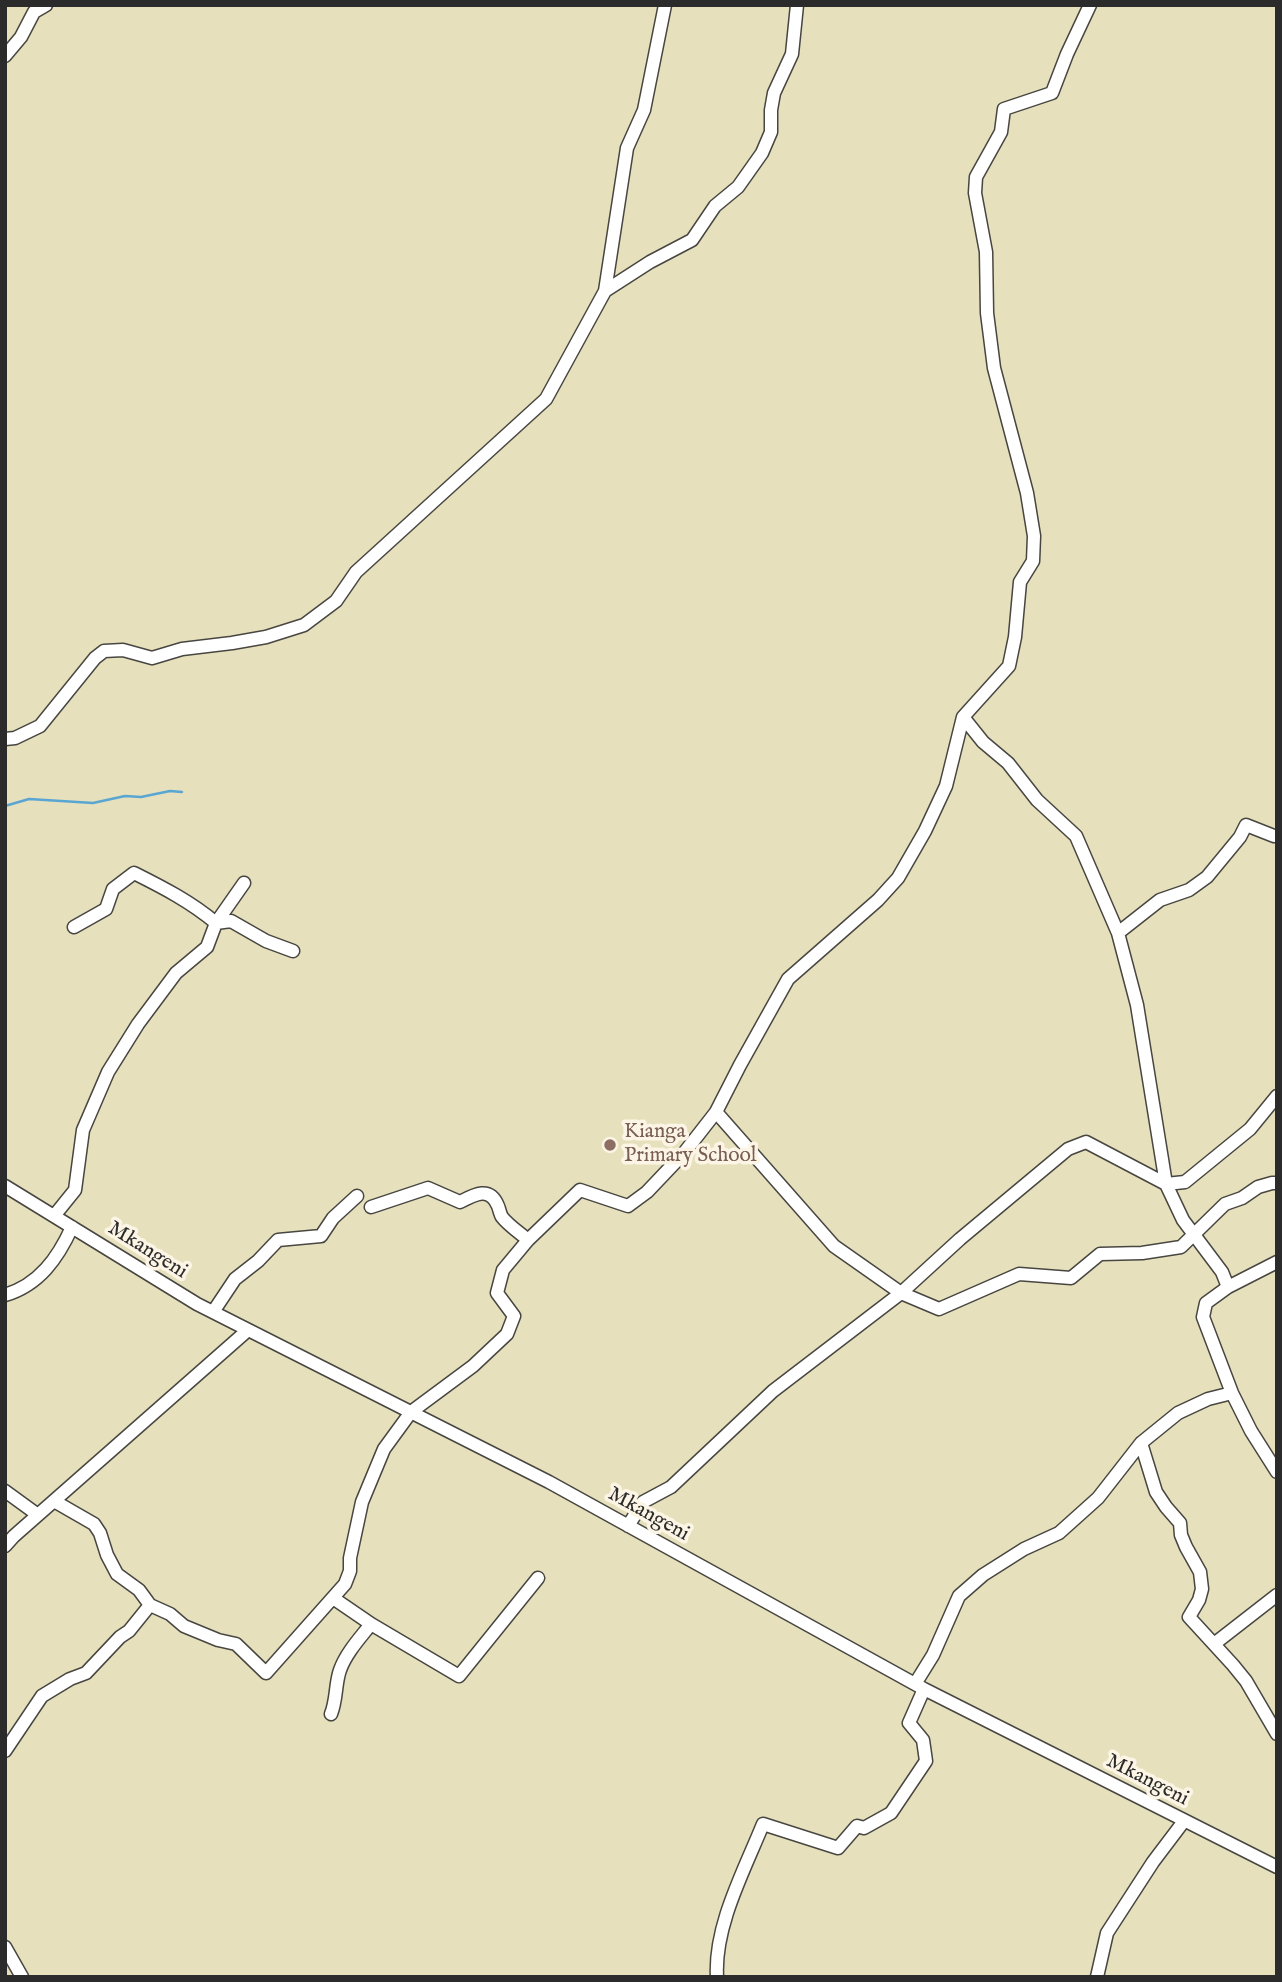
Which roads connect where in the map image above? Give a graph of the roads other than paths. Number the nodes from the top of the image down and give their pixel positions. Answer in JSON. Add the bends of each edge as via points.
{"nodes":[{"id":1,"x":46,"y":5,"type":"edge"},
{"id":2,"x":665,"y":5,"type":"edge"},
{"id":3,"x":797,"y":5,"type":"edge"},
{"id":4,"x":1090,"y":5,"type":"edge"},
{"id":5,"x":5,"y":56,"type":"edge"},
{"id":6,"x":605,"y":291,"type":"junction"},
{"id":7,"x":963,"y":718,"type":"junction"},
{"id":8,"x":5,"y":739,"type":"edge"},
{"id":9,"x":1274,"y":836,"type":"dead end"},
{"id":10,"x":244,"y":883,"type":"dead end"},
{"id":11,"x":216,"y":923,"type":"junction"},
{"id":12,"x":74,"y":927,"type":"dead end"},
{"id":13,"x":1118,"y":933,"type":"junction"},
{"id":14,"x":293,"y":951,"type":"dead end"},
{"id":15,"x":1277,"y":1096,"type":"edge"},
{"id":16,"x":716,"y":1112,"type":"junction"},
{"id":17,"x":1277,"y":1183,"type":"edge"},
{"id":18,"x":1166,"y":1184,"type":"junction"},
{"id":19,"x":5,"y":1186,"type":"edge"},
{"id":20,"x":357,"y":1196,"type":"dead end"},
{"id":21,"x":371,"y":1207,"type":"dead end"},
{"id":22,"x":54,"y":1216,"type":"junction"},
{"id":23,"x":72,"y":1227,"type":"junction"},
{"id":24,"x":1193,"y":1235,"type":"junction"},
{"id":25,"x":528,"y":1240,"type":"junction"},
{"id":26,"x":1277,"y":1262,"type":"edge"},
{"id":27,"x":1228,"y":1287,"type":"junction"},
{"id":28,"x":901,"y":1293,"type":"junction"},
{"id":29,"x":5,"y":1295,"type":"edge"},
{"id":30,"x":212,"y":1312,"type":"junction"},
{"id":31,"x":248,"y":1330,"type":"junction"},
{"id":32,"x":1232,"y":1393,"type":"junction"},
{"id":33,"x":411,"y":1412,"type":"junction"},
{"id":34,"x":1141,"y":1443,"type":"junction"},
{"id":35,"x":1277,"y":1472,"type":"edge"},
{"id":36,"x":5,"y":1491,"type":"edge"},
{"id":37,"x":54,"y":1501,"type":"junction"},
{"id":38,"x":38,"y":1515,"type":"junction"},
{"id":39,"x":628,"y":1526,"type":"junction"},
{"id":40,"x":5,"y":1546,"type":"edge"},
{"id":41,"x":538,"y":1578,"type":"dead end"},
{"id":42,"x":1277,"y":1595,"type":"edge"},
{"id":43,"x":333,"y":1598,"type":"junction"},
{"id":44,"x":150,"y":1605,"type":"junction"},
{"id":45,"x":370,"y":1623,"type":"junction"},
{"id":46,"x":1213,"y":1644,"type":"junction"},
{"id":47,"x":919,"y":1686,"type":"junction"},
{"id":48,"x":331,"y":1714,"type":"dead end"},
{"id":49,"x":1277,"y":1734,"type":"edge"},
{"id":50,"x":5,"y":1751,"type":"edge"},
{"id":51,"x":1184,"y":1821,"type":"junction"},
{"id":52,"x":1277,"y":1867,"type":"edge"},
{"id":53,"x":5,"y":1947,"type":"edge"},
{"id":54,"x":22,"y":1977,"type":"edge"},
{"id":55,"x":717,"y":1977,"type":"edge"},
{"id":56,"x":1097,"y":1977,"type":"edge"}],
"edges":[{"from":1,"to":5,"type":"street","via":[[34,12]]},
{"from":2,"to":6,"type":"street","via":[[644,110],[627,148]]},
{"from":3,"to":6,"type":"street","via":[[792,54],[774,93],[771,132],[762,153],[692,240]]},
{"from":4,"to":7,"type":"street","via":[[1052,93],[1003,109],[1001,132],[976,177],[994,368],[1034,536],[1033,561],[1020,582],[1009,666]]},
{"from":6,"to":8,"type":"street","via":[[546,399],[356,572],[335,601],[304,625],[266,637],[152,658],[104,650],[40,726]]},
{"from":7,"to":13,"type":"street","via":[[1076,836]]},
{"from":7,"to":16,"type":"street","via":[[946,786],[898,878],[788,979]]},
{"from":9,"to":13,"type":"street","via":[[1246,825],[1207,877],[1189,890],[1160,900]]},
{"from":10,"to":11,"type":"street"},
{"from":11,"to":12,"type":"street","via":[[172,891],[134,873],[113,889],[106,909]]},
{"from":11,"to":14,"type":"street","via":[[231,921]]},
{"from":11,"to":22,"type":"street","via":[[206,947],[176,973],[108,1072],[83,1130],[75,1190]]},
{"from":13,"to":18,"type":"street","via":[[1137,1005]]},
{"from":15,"to":18,"type":"street","via":[[1250,1129],[1185,1182]]},
{"from":16,"to":25,"type":"street","via":[[684,1153],[628,1206],[580,1190]]},
{"from":16,"to":28,"type":"street","via":[[834,1246]]},
{"from":17,"to":24,"type":"street","via":[[1225,1204]]},
{"from":18,"to":24,"type":"street"},
{"from":18,"to":28,"type":"street","via":[[1086,1142],[1068,1149]]},
{"from":19,"to":22,"type":"street","name":"Mkangeni"},
{"from":20,"to":30,"type":"street","via":[[333,1217],[321,1236],[278,1240],[235,1279]]},
{"from":21,"to":25,"type":"street","via":[[428,1188],[460,1202],[478,1192],[487,1193],[498,1204],[501,1216]]},
{"from":22,"to":23,"type":"street","name":"Mkangeni"},
{"from":23,"to":29,"type":"street","via":[[48,1267],[31,1283]]},
{"from":23,"to":30,"type":"street","name":"Mkangeni"},
{"from":24,"to":27,"type":"street"},
{"from":24,"to":28,"type":"street","via":[[1181,1247],[1100,1254],[1071,1278],[1019,1274],[939,1309]]},
{"from":25,"to":33,"type":"street","via":[[503,1270],[498,1293],[514,1316],[507,1334]]},
{"from":26,"to":27,"type":"street"},
{"from":27,"to":32,"type":"street","via":[[1206,1303],[1203,1317]]},
{"from":28,"to":39,"type":"street","via":[[773,1391],[671,1487],[643,1502]]},
{"from":30,"to":31,"type":"street","name":"Mkangeni"},
{"from":31,"to":33,"type":"street","name":"Mkangeni"},
{"from":31,"to":37,"type":"street"},
{"from":32,"to":34,"type":"street","via":[[1178,1413]]},
{"from":32,"to":35,"type":"street"},
{"from":33,"to":39,"type":"street","name":"Mkangeni"},
{"from":33,"to":43,"type":"street","via":[[379,1460],[362,1502],[350,1571]]},
{"from":34,"to":46,"type":"street","via":[[1156,1492],[1180,1523],[1181,1535],[1200,1572],[1202,1589],[1189,1617]]},
{"from":34,"to":47,"type":"street","via":[[1098,1498],[1059,1533],[1024,1549],[959,1596]]},
{"from":36,"to":38,"type":"street"},
{"from":37,"to":38,"type":"street"},
{"from":37,"to":44,"type":"street","via":[[94,1524],[117,1574]]},
{"from":38,"to":40,"type":"street"},
{"from":39,"to":47,"type":"street","name":"Mkangeni"},
{"from":41,"to":45,"type":"street","via":[[459,1676]]},
{"from":42,"to":46,"type":"street"},
{"from":43,"to":44,"type":"street","via":[[266,1673],[236,1644],[184,1626]]},
{"from":43,"to":45,"type":"street"},
{"from":44,"to":50,"type":"street","via":[[86,1673],[41,1696]]},
{"from":45,"to":48,"type":"street","via":[[340,1671]]},
{"from":46,"to":49,"type":"street","via":[[1246,1681]]},
{"from":47,"to":51,"type":"street","name":"Mkangeni"},
{"from":47,"to":55,"type":"street","via":[[909,1723],[923,1740],[926,1761],[891,1813],[864,1828],[857,1826],[838,1848],[763,1824],[722,1928]]},
{"from":51,"to":52,"type":"street","name":"Mkangeni"},
{"from":51,"to":56,"type":"street","via":[[1107,1933]]},
{"from":53,"to":54,"type":"street"}]}
